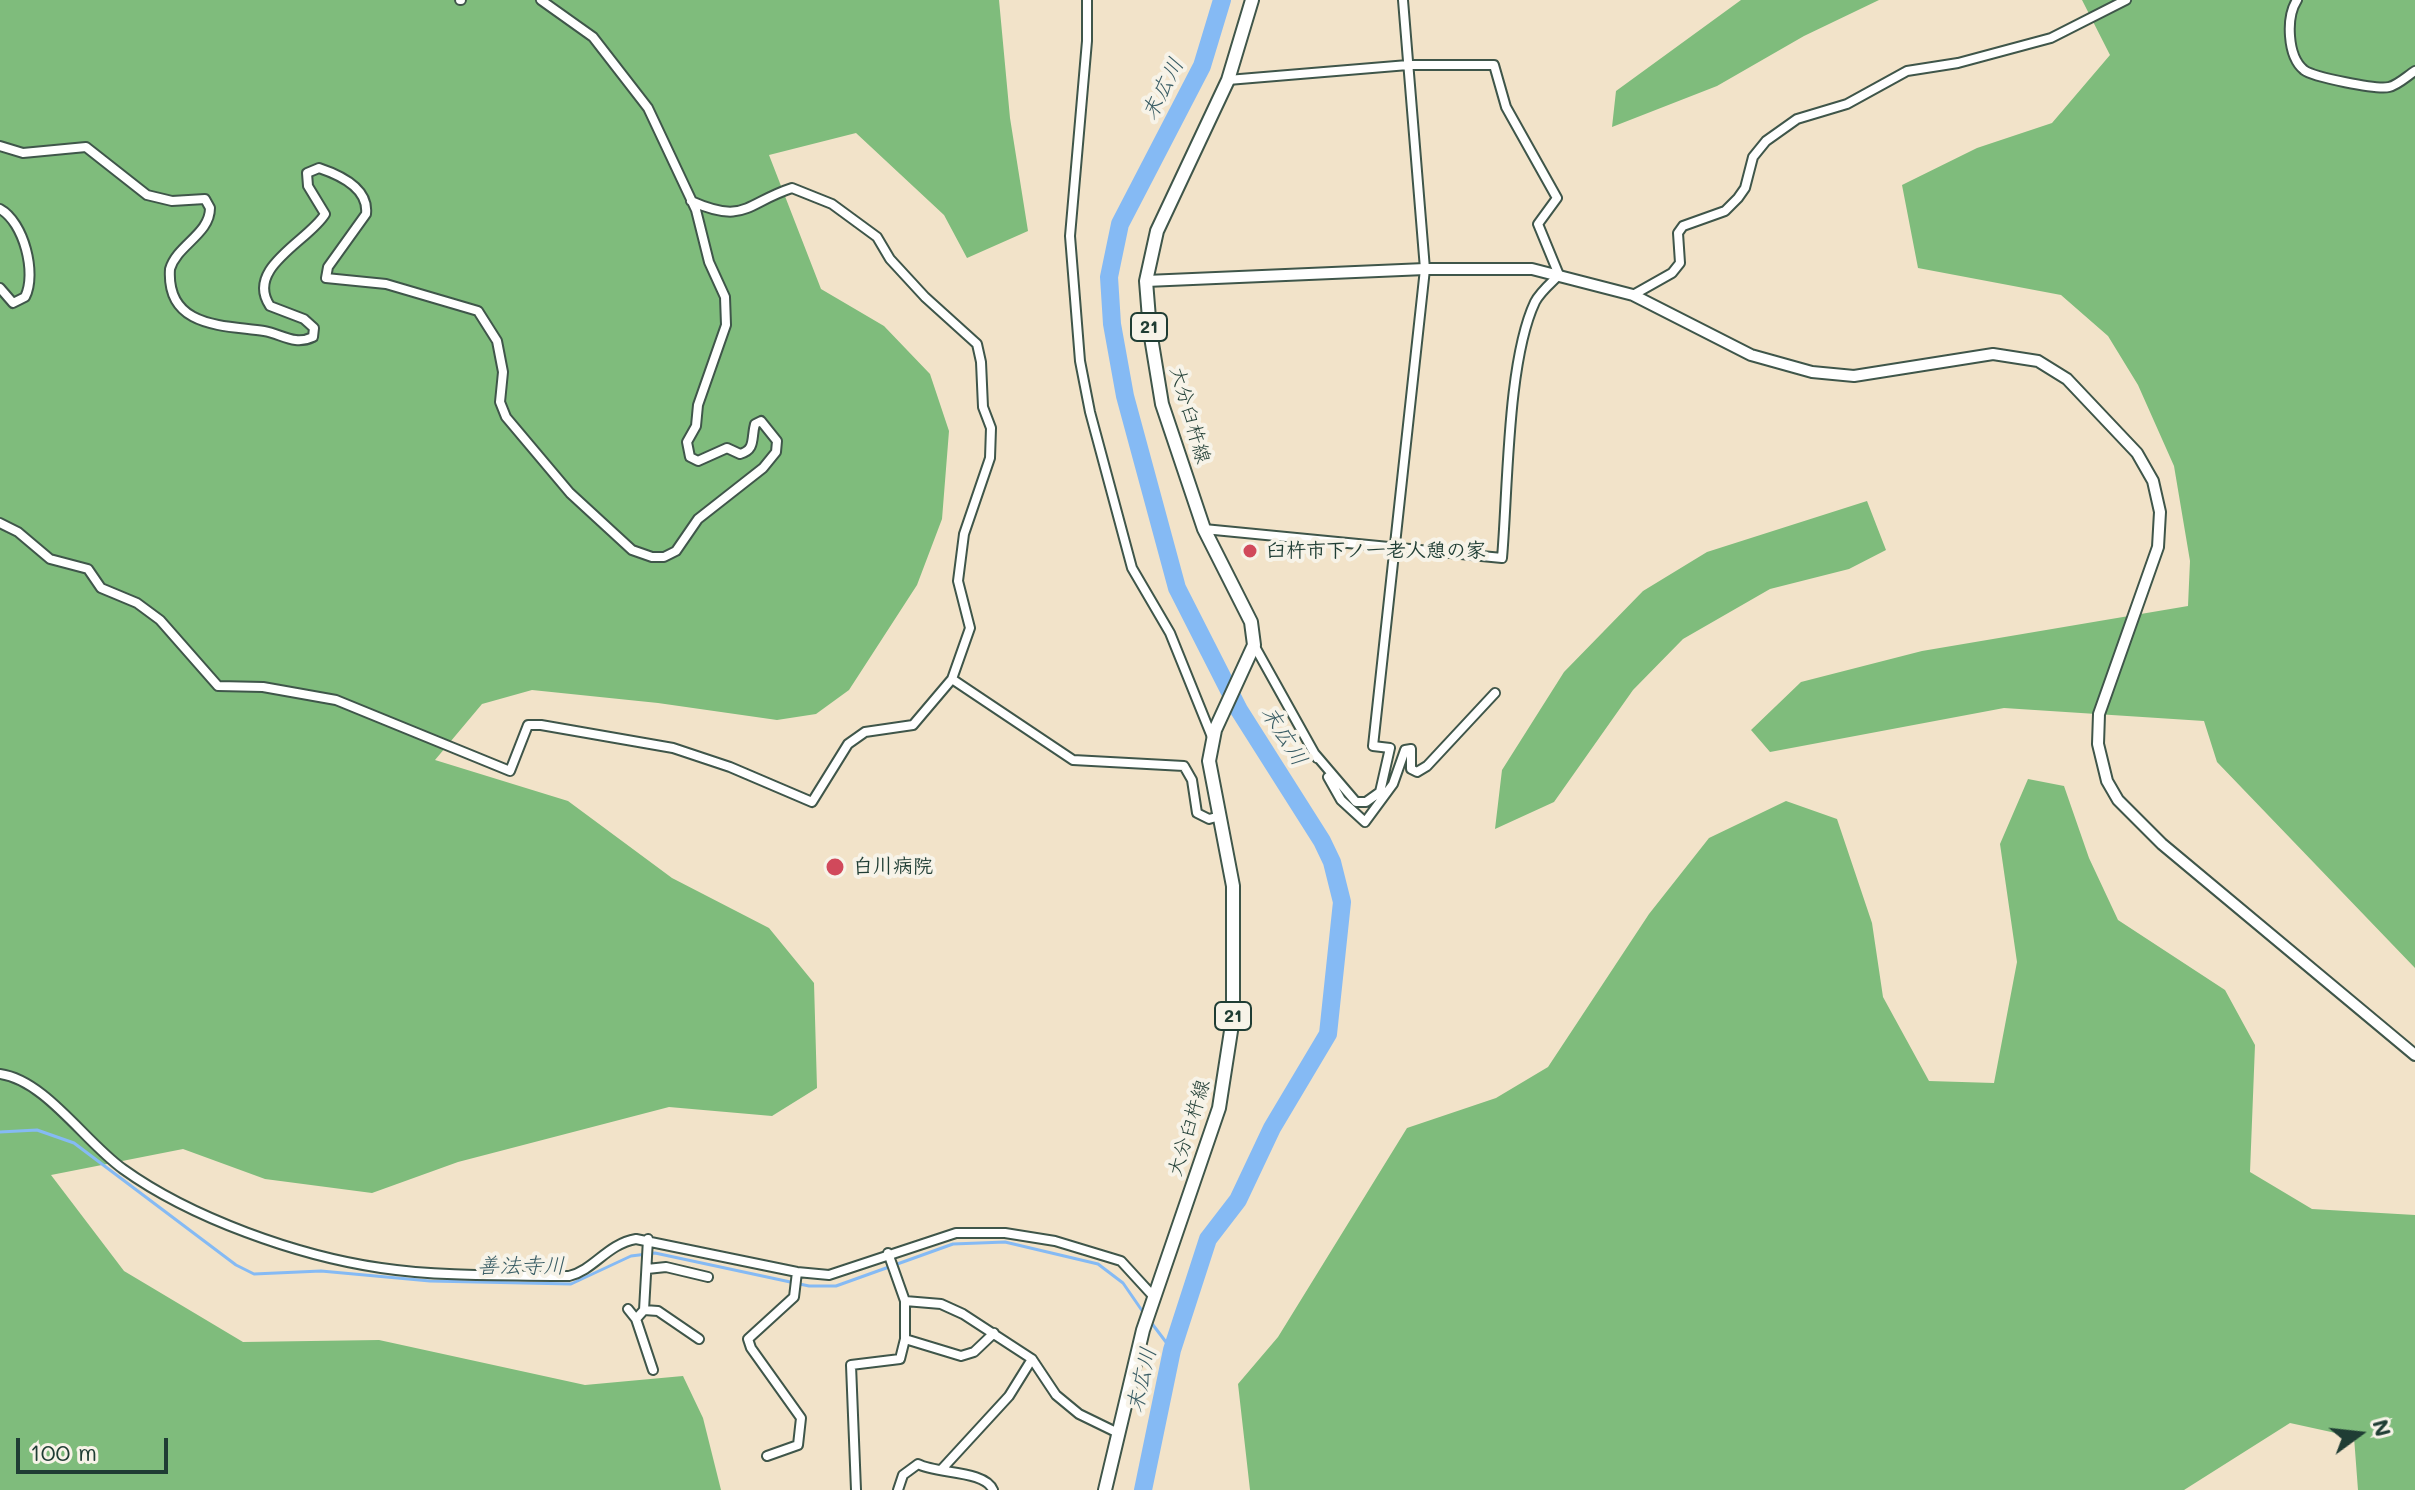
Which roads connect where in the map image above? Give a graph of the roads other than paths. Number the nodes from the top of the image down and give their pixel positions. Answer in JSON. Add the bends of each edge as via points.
{"nodes":[{"id":1,"x":541,"y":0,"type":"edge"},
{"id":2,"x":1087,"y":0,"type":"edge"},
{"id":3,"x":1252,"y":0,"type":"edge"},
{"id":4,"x":1403,"y":0,"type":"edge"},
{"id":5,"x":2126,"y":0,"type":"edge"},
{"id":6,"x":2297,"y":0,"type":"edge"},
{"id":7,"x":1408,"y":65,"type":"junction"},
{"id":8,"x":2415,"y":71,"type":"edge"},
{"id":9,"x":1228,"y":80,"type":"junction"},
{"id":10,"x":0,"y":146,"type":"edge"},
{"id":11,"x":691,"y":201,"type":"junction"},
{"id":12,"x":0,"y":209,"type":"edge"},
{"id":13,"x":1425,"y":269,"type":"junction"},
{"id":14,"x":1559,"y":275,"type":"junction"},
{"id":15,"x":1146,"y":281,"type":"junction"},
{"id":16,"x":0,"y":288,"type":"edge"},
{"id":17,"x":1633,"y":295,"type":"junction"},
{"id":18,"x":0,"y":523,"type":"edge"},
{"id":19,"x":1204,"y":529,"type":"junction"},
{"id":20,"x":1394,"y":548,"type":"junction"},
{"id":21,"x":1253,"y":650,"type":"junction"},
{"id":22,"x":952,"y":679,"type":"junction"},
{"id":23,"x":1495,"y":693,"type":"dead end"},
{"id":24,"x":1212,"y":738,"type":"junction"},
{"id":25,"x":1315,"y":754,"type":"junction"},
{"id":26,"x":1220,"y":816,"type":"junction"},
{"id":27,"x":2415,"y":1055,"type":"edge"},
{"id":28,"x":0,"y":1074,"type":"edge"},
{"id":29,"x":648,"y":1242,"type":"junction"},
{"id":30,"x":889,"y":1255,"type":"junction"},
{"id":31,"x":648,"y":1267,"type":"junction"},
{"id":32,"x":797,"y":1274,"type":"junction"},
{"id":33,"x":708,"y":1277,"type":"dead end"},
{"id":34,"x":1153,"y":1300,"type":"junction"},
{"id":35,"x":905,"y":1301,"type":"junction"},
{"id":36,"x":628,"y":1309,"type":"dead end"},
{"id":37,"x":644,"y":1310,"type":"junction"},
{"id":38,"x":636,"y":1319,"type":"junction"},
{"id":39,"x":994,"y":1333,"type":"junction"},
{"id":40,"x":699,"y":1339,"type":"dead end"},
{"id":41,"x":905,"y":1339,"type":"junction"},
{"id":42,"x":1032,"y":1359,"type":"junction"},
{"id":43,"x":653,"y":1370,"type":"dead end"},
{"id":44,"x":1118,"y":1433,"type":"junction"},
{"id":45,"x":767,"y":1456,"type":"dead end"},
{"id":46,"x":941,"y":1470,"type":"junction"},
{"id":47,"x":856,"y":1490,"type":"edge"},
{"id":48,"x":898,"y":1490,"type":"edge"},
{"id":49,"x":993,"y":1490,"type":"edge"},
{"id":50,"x":1105,"y":1490,"type":"edge"}],
"edges":[{"from":1,"to":11,"type":"street","via":[[593,37],[620,68],[648,108]]},
{"from":2,"to":24,"type":"street","via":[[1070,236],[1080,361],[1132,568],[1170,633]]},
{"from":3,"to":9,"type":"main road","name":"大分臼杵線","number":"21"},
{"from":4,"to":7,"type":"street"},
{"from":5,"to":17,"type":"street","via":[[2051,38],[1907,71],[1847,104],[1797,119],[1759,149],[1745,188],[1732,204],[1683,226],[1678,233],[1680,263],[1672,273]]},
{"from":6,"to":8,"type":"street","via":[[2291,40],[2306,72],[2381,88]]},
{"from":7,"to":9,"type":"street"},
{"from":7,"to":13,"type":"street"},
{"from":7,"to":14,"type":"street","via":[[1494,65],[1506,107],[1557,198],[1538,224]]},
{"from":9,"to":15,"type":"main road","name":"大分臼杵線","number":"21","via":[[1157,231]]},
{"from":10,"to":11,"type":"street","via":[[23,153],[86,147],[147,195],[172,201],[205,199],[208,222],[173,261],[170,277],[177,299],[206,324],[294,341],[313,337],[314,328],[270,306],[265,286],[277,262],[325,214],[308,186],[307,173],[319,168],[343,179],[361,193],[366,214],[328,267],[326,278],[386,284],[478,311],[497,341],[503,372],[500,402],[506,417],[611,534],[652,557],[676,551],[698,519],[759,472],[777,447],[775,436],[761,421],[755,424],[747,452],[727,448],[698,461],[690,457],[687,442],[727,310]]},
{"from":11,"to":22,"type":"street","via":[[735,212],[792,188],[832,204],[877,237],[925,297],[977,344],[983,407],[991,428],[990,458],[964,534],[958,581],[970,628]]},
{"from":12,"to":16,"type":"street","via":[[21,235],[29,289],[13,303]]},
{"from":13,"to":14,"type":"street","via":[[1532,269]]},
{"from":13,"to":15,"type":"street"},
{"from":13,"to":20,"type":"street"},
{"from":14,"to":17,"type":"street"},
{"from":14,"to":20,"type":"street","via":[[1536,299],[1523,344],[1502,558]]},
{"from":15,"to":19,"type":"main road","name":"大分臼杵線","number":"21","via":[[1162,404]]},
{"from":17,"to":27,"type":"street","via":[[1751,355],[1812,372],[1854,376],[1993,354],[2038,361],[2074,384],[2146,467],[2159,499],[2161,523],[2158,547],[2099,714],[2098,744],[2107,781],[2118,800],[2162,844]]},
{"from":18,"to":22,"type":"street","via":[[50,559],[88,569],[101,588],[151,613],[218,686],[270,688],[336,700],[510,771],[528,725],[541,725],[673,748],[812,802],[848,744],[865,732],[913,725]]},
{"from":19,"to":20,"type":"street"},
{"from":19,"to":21,"type":"main road","name":"大分臼杵線","number":"21","via":[[1251,622]]},
{"from":20,"to":25,"type":"street","via":[[1373,746],[1390,748],[1380,792],[1356,802]]},
{"from":21,"to":24,"type":"main road","name":"大分臼杵線","number":"21"},
{"from":21,"to":25,"type":"street"},
{"from":22,"to":26,"type":"street","via":[[1073,760],[1186,767],[1197,813],[1209,819]]},
{"from":23,"to":25,"type":"street","via":[[1427,766],[1417,772],[1411,769],[1411,749],[1405,750],[1393,784],[1365,822],[1341,800]]},
{"from":24,"to":26,"type":"main road","name":"大分臼杵線","number":"21","via":[[1210,772]]},
{"from":26,"to":34,"type":"main road","name":"大分臼杵線","number":"21","via":[[1228,843],[1235,928],[1227,1072]]},
{"from":28,"to":29,"type":"street","via":[[30,1083],[123,1169],[188,1207],[350,1262],[399,1270],[569,1276],[614,1245]]},
{"from":29,"to":31,"type":"street"},
{"from":29,"to":32,"type":"street"},
{"from":30,"to":32,"type":"street","via":[[837,1274]]},
{"from":30,"to":34,"type":"street","via":[[965,1231],[1014,1234],[1121,1261]]},
{"from":30,"to":35,"type":"street"},
{"from":31,"to":33,"type":"street"},
{"from":31,"to":37,"type":"street"},
{"from":32,"to":45,"type":"street","via":[[795,1293],[748,1339],[802,1422],[798,1445]]},
{"from":34,"to":44,"type":"main road","name":"大分臼杵線","number":"21"},
{"from":35,"to":39,"type":"street","via":[[950,1306]]},
{"from":35,"to":41,"type":"street"},
{"from":36,"to":38,"type":"street"},
{"from":37,"to":38,"type":"street"},
{"from":37,"to":40,"type":"street","via":[[658,1311]]},
{"from":38,"to":43,"type":"street"},
{"from":39,"to":41,"type":"street","via":[[974,1352],[961,1356]]},
{"from":39,"to":42,"type":"street"},
{"from":41,"to":47,"type":"street","via":[[896,1362],[851,1365]]},
{"from":42,"to":44,"type":"street","via":[[1056,1395],[1079,1414]]},
{"from":42,"to":46,"type":"street","via":[[1009,1396]]},
{"from":44,"to":50,"type":"main road","name":"大分臼杵線","number":"21"},
{"from":46,"to":48,"type":"street","via":[[913,1465]]},
{"from":46,"to":49,"type":"street","via":[[976,1477]]}]}
